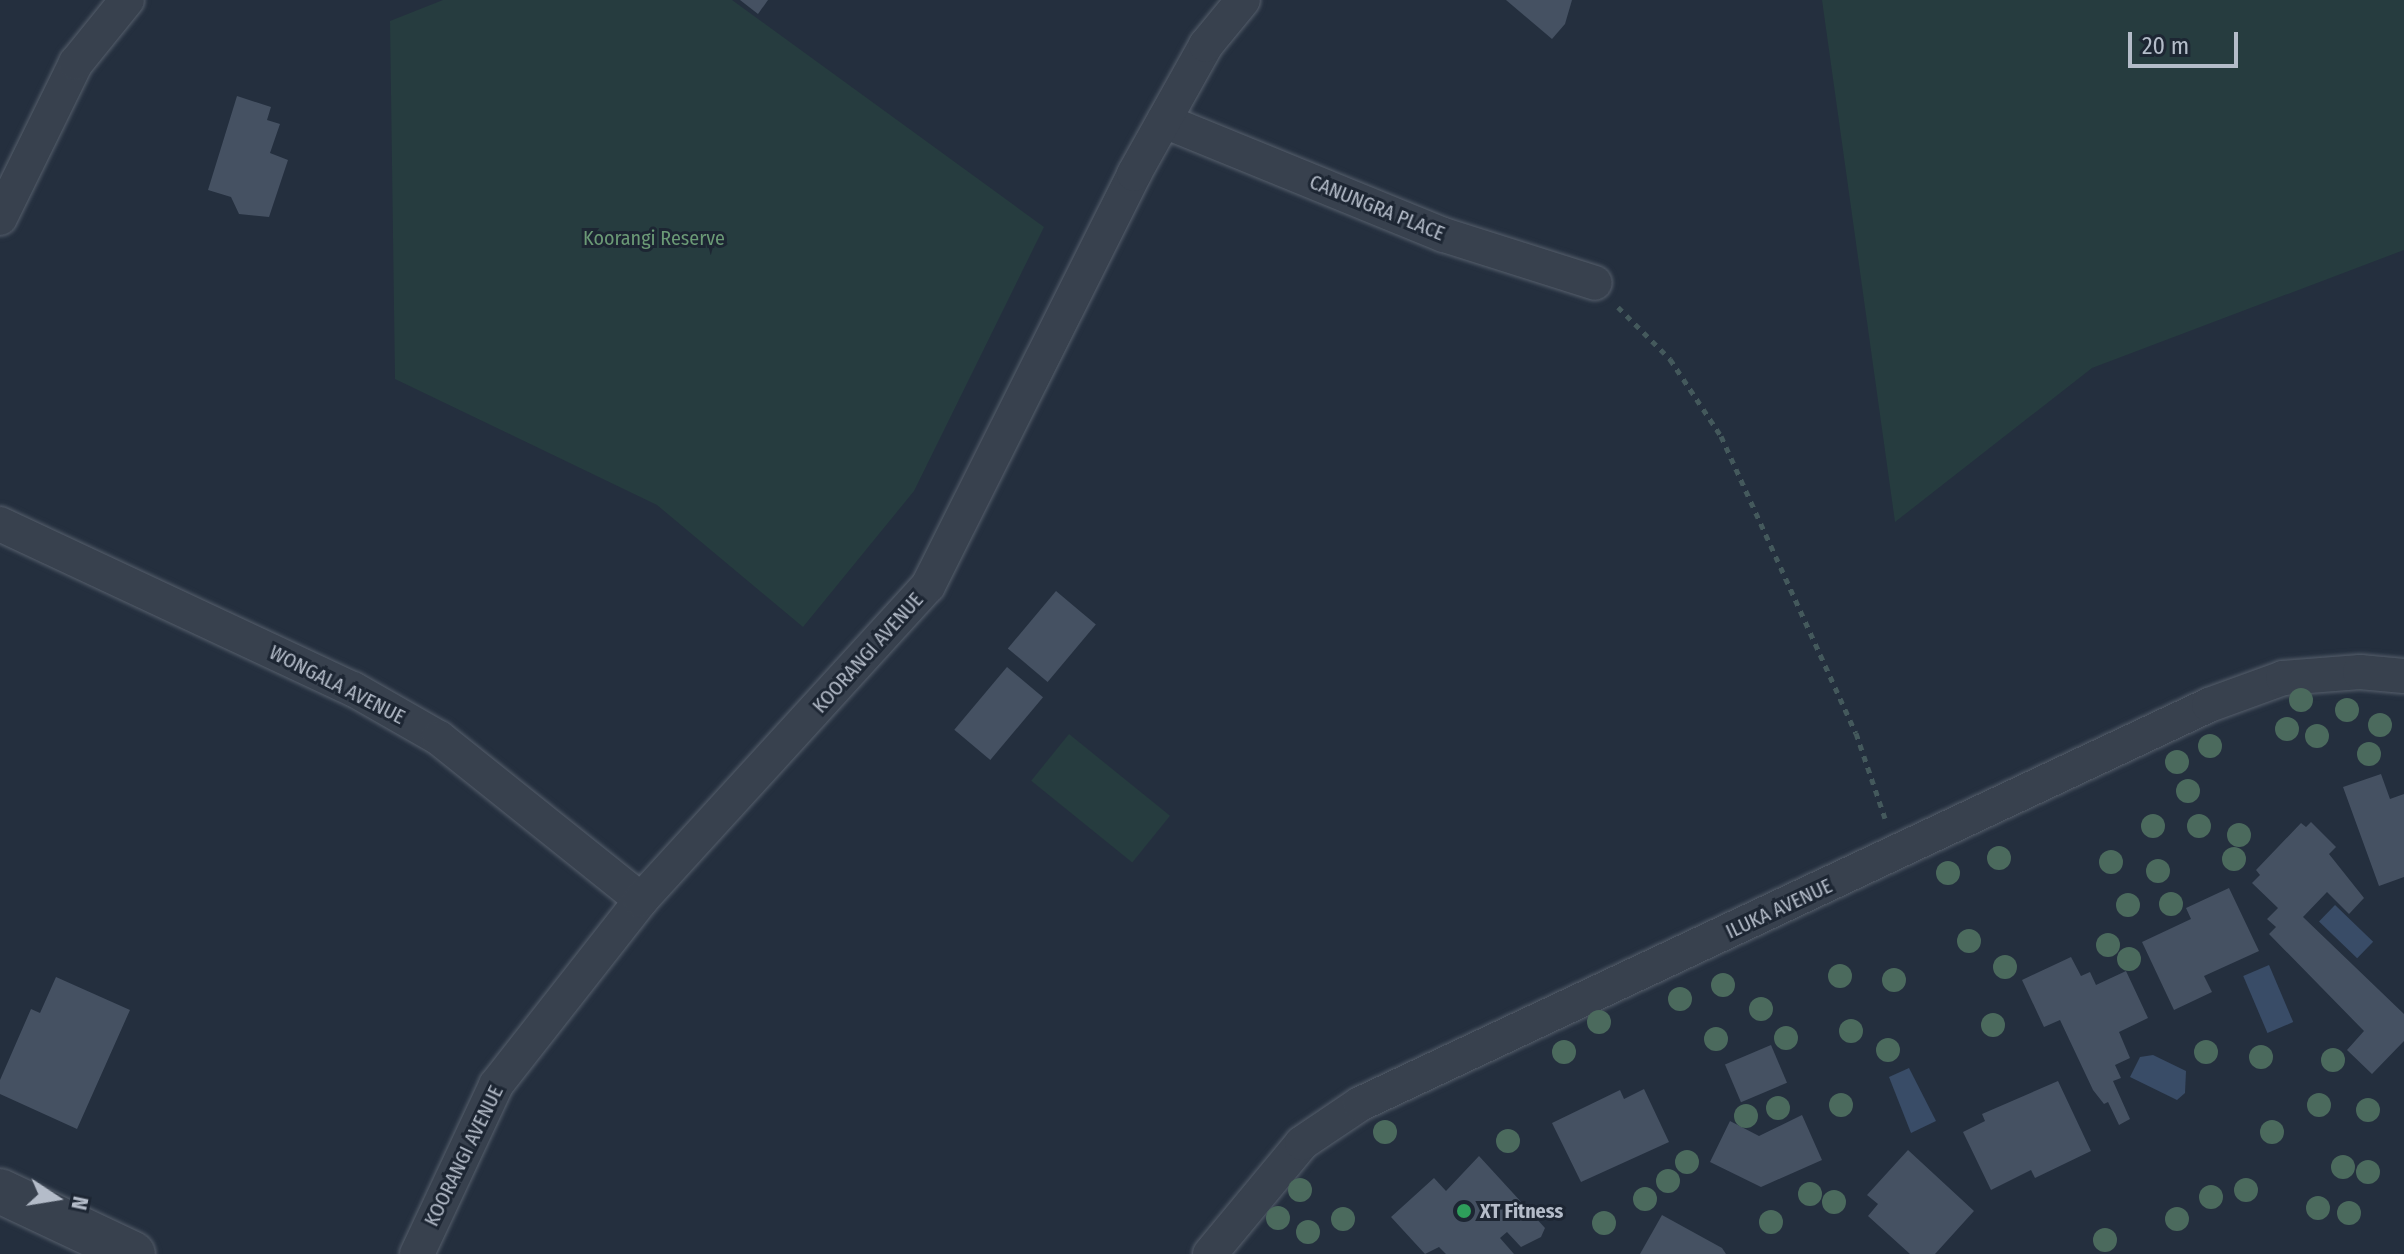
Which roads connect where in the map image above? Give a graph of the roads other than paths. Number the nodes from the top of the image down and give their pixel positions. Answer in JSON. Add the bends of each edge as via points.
{"nodes":[{"id":1,"x":127,"y":0,"type":"edge"},
{"id":2,"x":1243,"y":0,"type":"edge"},
{"id":3,"x":1164,"y":121,"type":"junction"},
{"id":4,"x":0,"y":218,"type":"edge"},
{"id":5,"x":1595,"y":283,"type":"dead end"},
{"id":6,"x":0,"y":524,"type":"edge"},
{"id":7,"x":2404,"y":676,"type":"edge"},
{"id":8,"x":641,"y":900,"type":"junction"},
{"id":9,"x":0,"y":1191,"type":"edge"},
{"id":10,"x":133,"y":1254,"type":"edge"},
{"id":11,"x":417,"y":1254,"type":"edge"},
{"id":12,"x":1210,"y":1254,"type":"edge"}],
"edges":[{"from":1,"to":4,"type":"street","via":[[76,63]]},
{"from":2,"to":3,"type":"street","name":"KOORANGI AVENUE","via":[[1206,45]]},
{"from":3,"to":5,"type":"street","name":"CANUNGRA PLACE","via":[[1444,235]]},
{"from":3,"to":8,"type":"street","name":"KOORANGI AVENUE","via":[[928,586]]},
{"from":6,"to":8,"type":"street","name":"WONGALA AVENUE","via":[[353,689],[439,738]]},
{"from":7,"to":12,"type":"street","name":"ILUKA AVENUE","via":[[2360,672],[2283,678],[2209,705],[1360,1104],[1302,1143]]},
{"from":8,"to":11,"type":"street","name":"KOORANGI AVENUE","via":[[496,1085]]},
{"from":9,"to":10,"type":"street"}]}
